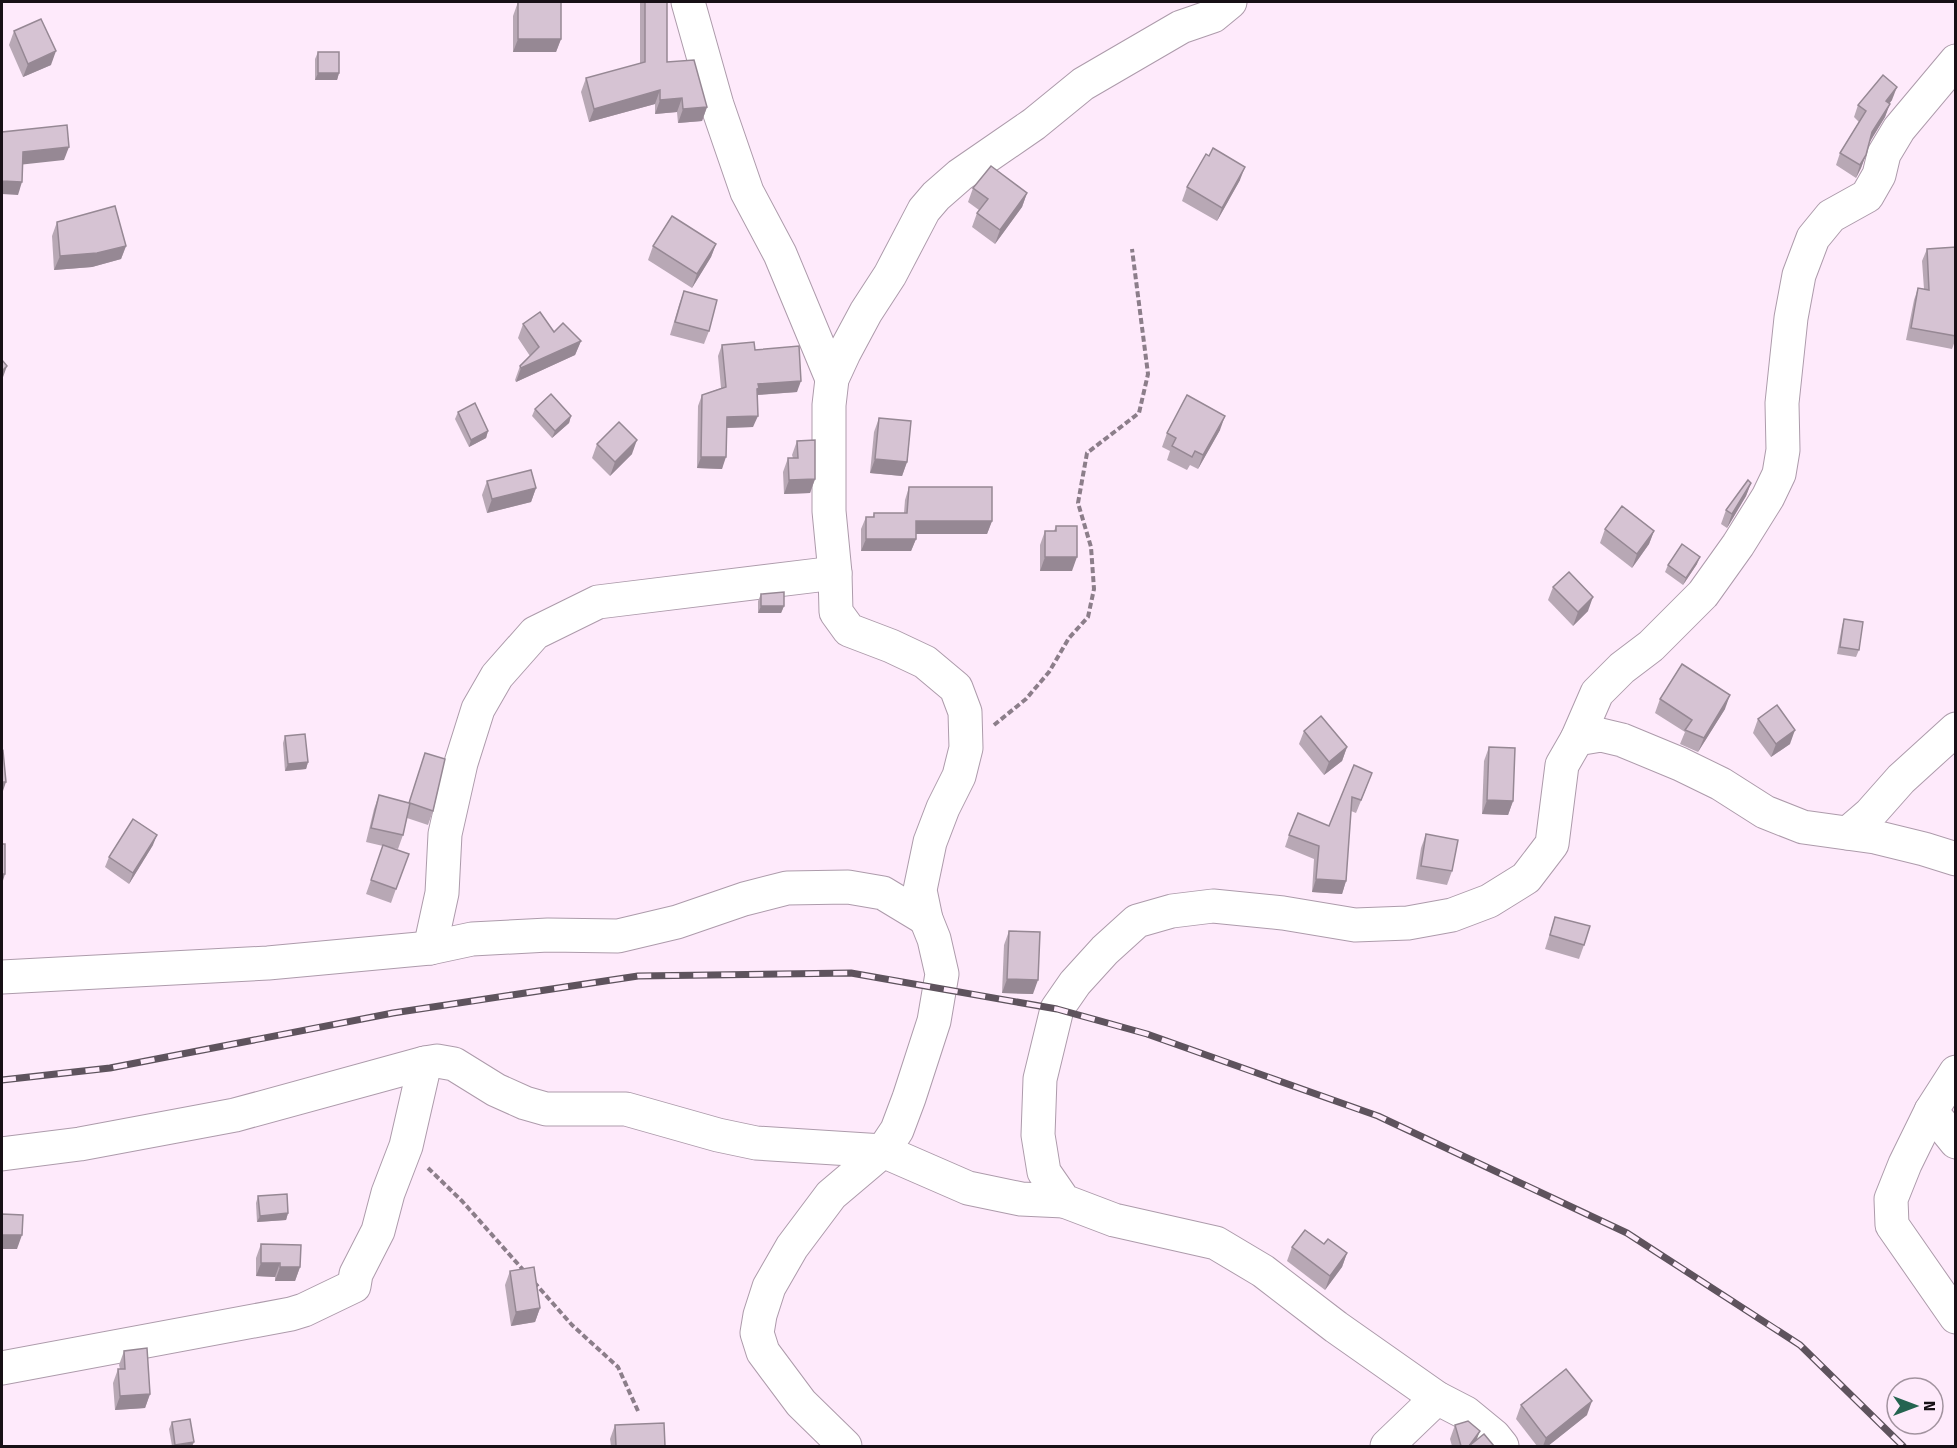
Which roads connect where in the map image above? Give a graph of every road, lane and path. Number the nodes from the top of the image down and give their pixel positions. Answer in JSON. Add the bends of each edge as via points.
{"nodes":[{"id":1,"x":688,"y":2,"type":"edge"},
{"id":2,"x":1230,"y":2,"type":"edge"},
{"id":3,"x":1956,"y":61,"type":"edge"},
{"id":4,"x":1132,"y":249,"type":"dead end"},
{"id":5,"x":832,"y":379,"type":"junction"},
{"id":6,"x":835,"y":573,"type":"junction"},
{"id":7,"x":1956,"y":729,"type":"edge"},
{"id":8,"x":1577,"y":739,"type":"junction"},
{"id":9,"x":966,"y":748,"type":"junction"},
{"id":10,"x":1848,"y":833,"type":"junction"},
{"id":11,"x":1956,"y":859,"type":"edge"},
{"id":12,"x":926,"y":920,"type":"junction"},
{"id":13,"x":430,"y":948,"type":"junction"},
{"id":14,"x":2,"y":977,"type":"edge"},
{"id":15,"x":425,"y":1063,"type":"junction"},
{"id":16,"x":1956,"y":1072,"type":"edge"},
{"id":17,"x":1930,"y":1111,"type":"junction"},
{"id":18,"x":1956,"y":1142,"type":"edge"},
{"id":19,"x":406,"y":1146,"type":"junction"},
{"id":20,"x":883,"y":1151,"type":"junction"},
{"id":21,"x":2,"y":1154,"type":"edge"},
{"id":22,"x":1064,"y":1201,"type":"junction"},
{"id":23,"x":1956,"y":1317,"type":"edge"},
{"id":24,"x":2,"y":1368,"type":"edge"},
{"id":25,"x":1437,"y":1398,"type":"junction"},
{"id":26,"x":638,"y":1411,"type":"dead end"},
{"id":27,"x":845,"y":1446,"type":"edge"},
{"id":28,"x":1387,"y":1446,"type":"edge"},
{"id":29,"x":1502,"y":1446,"type":"edge"}],
"edges":[{"from":1,"to":5,"type":"street","via":[[747,192],[780,254]]},
{"from":2,"to":5,"type":"street","via":[[1213,16],[1181,27],[1083,84],[936,196],[924,210],[866,312]]},
{"from":3,"to":8,"type":"street","via":[[1899,129],[1884,154],[1868,196],[1831,216],[1813,238],[1799,274],[1791,318],[1782,403],[1783,450],[1779,474],[1768,497],[1702,594],[1597,693]]},
{"from":4,"to":9,"type":"path","via":[[1148,374],[1139,413],[1087,453],[1078,503],[1091,547],[1094,589],[1088,617],[1026,699]]},
{"from":5,"to":6,"type":"street","via":[[829,511]]},
{"from":6,"to":9,"type":"street","via":[[836,612],[849,630],[925,662],[956,688],[965,712]]},
{"from":6,"to":13,"type":"street","via":[[598,602],[535,633],[497,676],[478,709],[445,834],[442,893]]},
{"from":7,"to":10,"type":"street"},
{"from":8,"to":10,"type":"street","via":[[1601,735],[1622,740],[1721,784],[1765,812],[1803,827]]},
{"from":8,"to":22,"type":"street","via":[[1562,765],[1552,844],[1526,878],[1488,901],[1452,915],[1408,923],[1355,925],[1214,906],[1172,911],[1137,921],[1075,983],[1057,1009],[1040,1079],[1038,1135],[1044,1172]]},
{"from":9,"to":12,"type":"street","via":[[959,776],[930,842],[920,890]]},
{"from":10,"to":11,"type":"street"},
{"from":12,"to":13,"type":"street","via":[[883,893],[848,887],[788,888],[628,935],[472,939]]},
{"from":12,"to":20,"type":"street","via":[[942,974],[934,1021],[897,1130]]},
{"from":13,"to":14,"type":"street","via":[[268,963]]},
{"from":15,"to":19,"type":"street"},
{"from":15,"to":20,"type":"street","via":[[454,1064],[496,1090],[546,1109],[626,1109],[756,1143]]},
{"from":15,"to":21,"type":"street","via":[[235,1115],[80,1144]]},
{"from":16,"to":17,"type":"street"},
{"from":17,"to":18,"type":"street"},
{"from":17,"to":23,"type":"street","via":[[1891,1199],[1892,1225]]},
{"from":19,"to":24,"type":"street","via":[[378,1231],[354,1286],[291,1314]]},
{"from":19,"to":26,"type":"path","via":[[462,1201],[572,1325],[618,1367]]},
{"from":20,"to":22,"type":"street","via":[[968,1188],[1021,1199]]},
{"from":20,"to":27,"type":"street","via":[[831,1195],[792,1247],[770,1287],[758,1324],[763,1352],[801,1403]]},
{"from":22,"to":25,"type":"street","via":[[1114,1220],[1216,1242],[1263,1271]]},
{"from":25,"to":28,"type":"street"},
{"from":25,"to":29,"type":"street","via":[[1466,1413]]}]}
